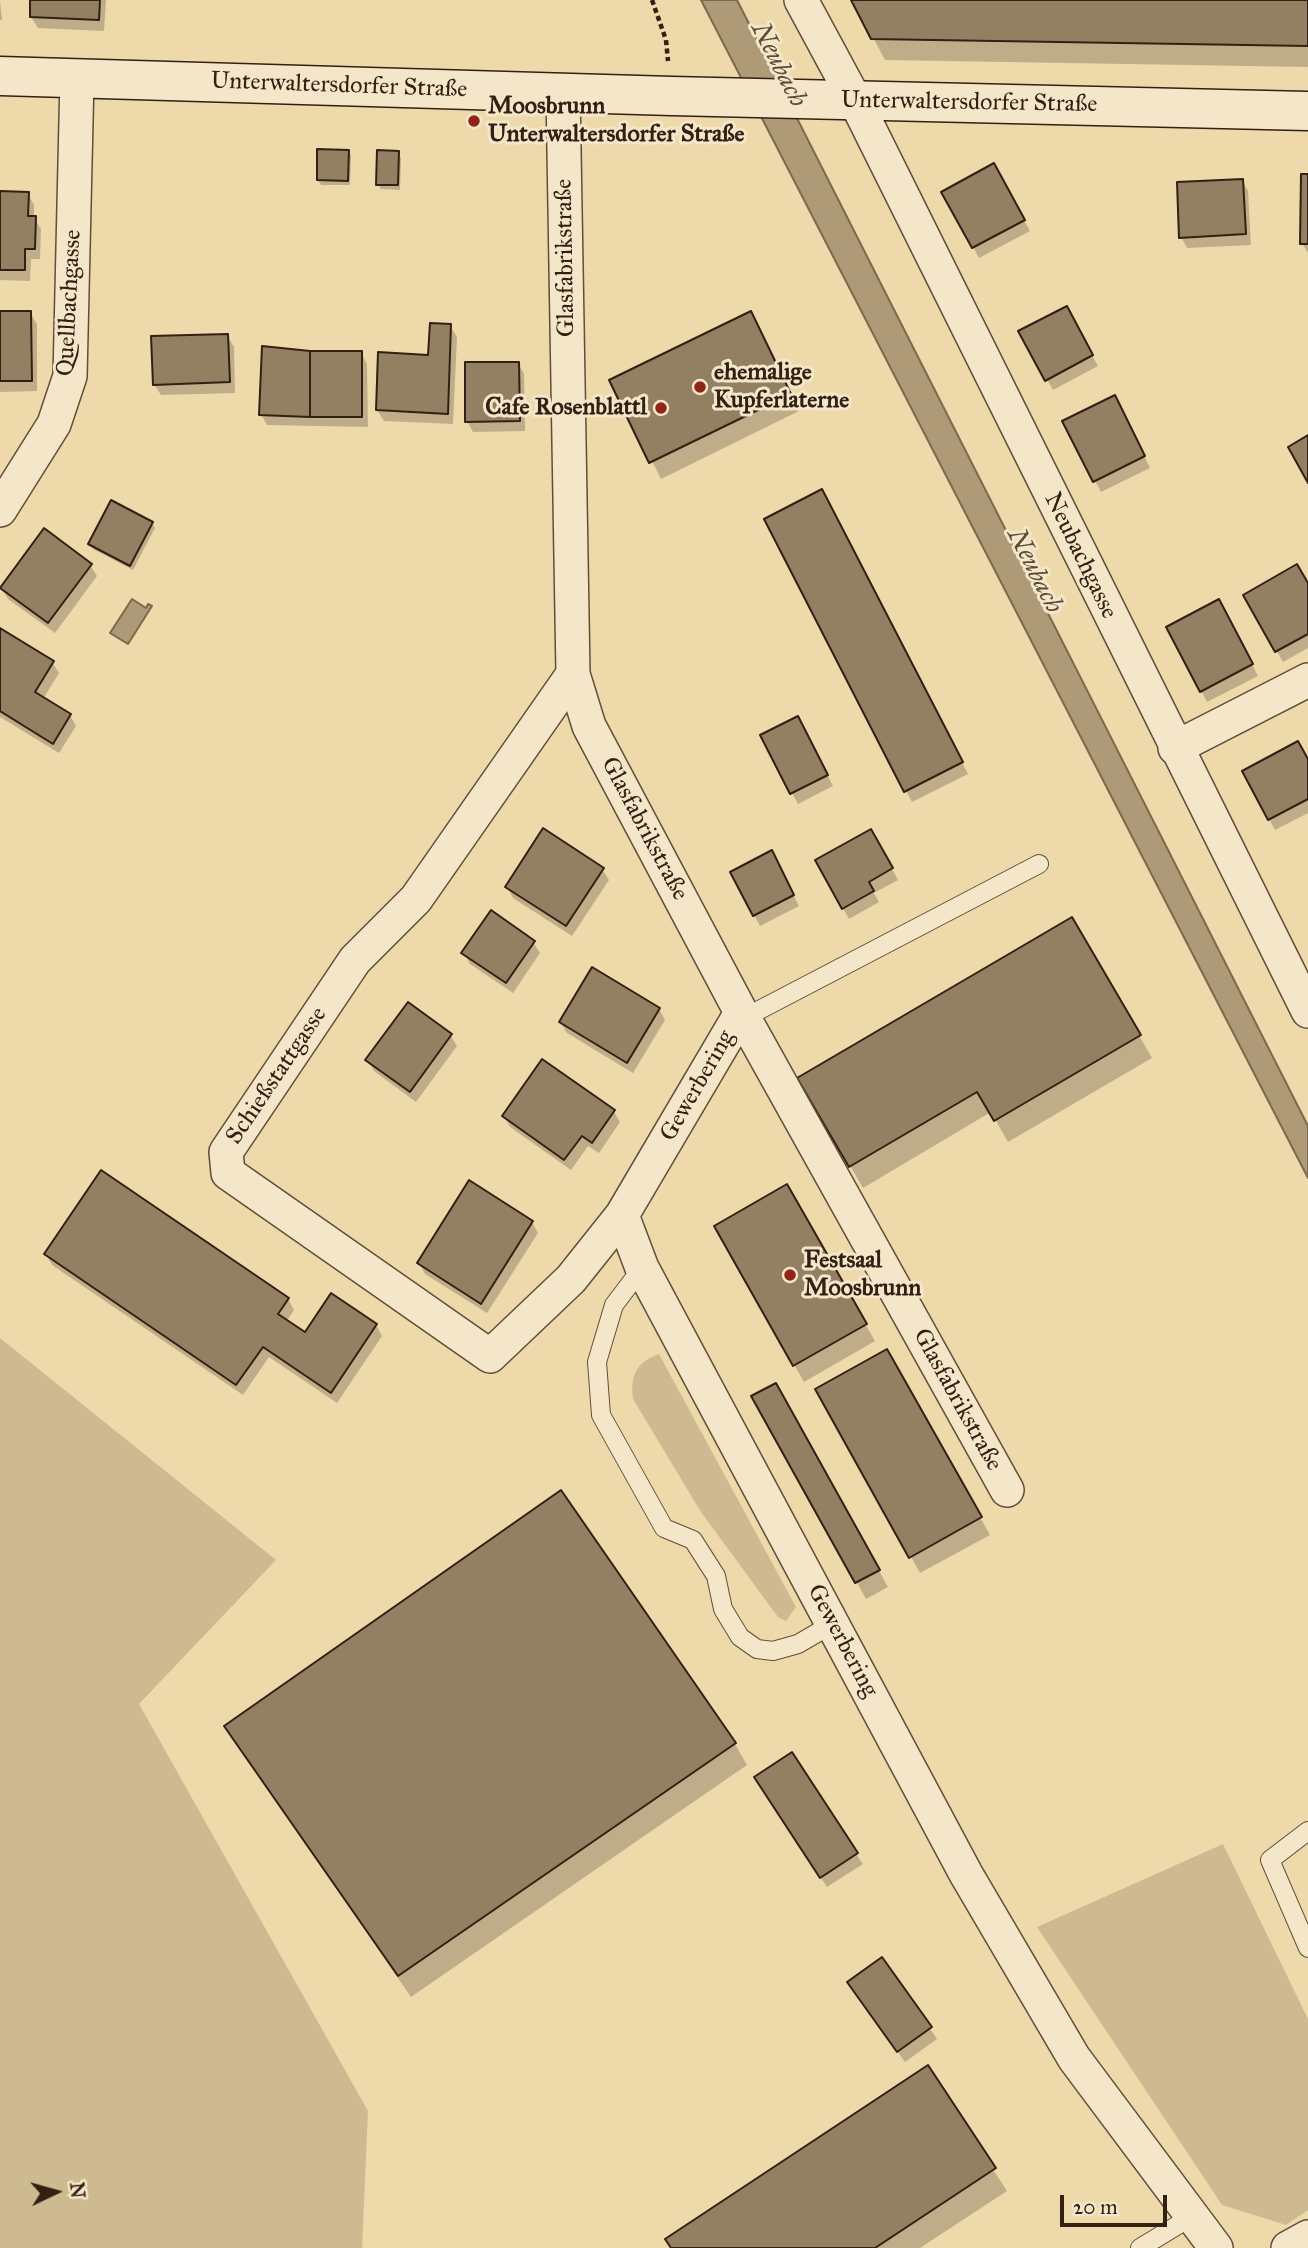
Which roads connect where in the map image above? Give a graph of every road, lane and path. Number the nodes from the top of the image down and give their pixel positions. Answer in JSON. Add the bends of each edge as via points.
{"nodes":[{"id":1,"x":652,"y":0,"type":"edge"},
{"id":2,"x":801,"y":0,"type":"edge"},
{"id":3,"x":0,"y":76,"type":"edge"},
{"id":4,"x":77,"y":78,"type":"junction"},
{"id":5,"x":563,"y":92,"type":"junction"},
{"id":6,"x":672,"y":96,"type":"junction"},
{"id":7,"x":855,"y":100,"type":"junction"},
{"id":8,"x":1308,"y":111,"type":"edge"},
{"id":9,"x":0,"y":510,"type":"edge"},
{"id":10,"x":573,"y":674,"type":"junction"},
{"id":11,"x":1308,"y":680,"type":"edge"},
{"id":12,"x":1175,"y":748,"type":"junction"},
{"id":13,"x":1039,"y":864,"type":"dead end"},
{"id":14,"x":1308,"y":1011,"type":"edge"},
{"id":15,"x":743,"y":1015,"type":"junction"},
{"id":16,"x":622,"y":1215,"type":"junction"},
{"id":17,"x":642,"y":1268,"type":"junction"},
{"id":18,"x":1007,"y":1490,"type":"dead end"},
{"id":19,"x":834,"y":1623,"type":"junction"},
{"id":20,"x":1308,"y":1831,"type":"edge"},
{"id":21,"x":1308,"y":1948,"type":"edge"},
{"id":22,"x":1191,"y":2217,"type":"junction"},
{"id":23,"x":1308,"y":2237,"type":"edge"},
{"id":24,"x":1140,"y":2248,"type":"edge"},
{"id":25,"x":1216,"y":2248,"type":"edge"},
{"id":26,"x":1288,"y":2248,"type":"edge"}],
"edges":[{"from":1,"to":6,"type":"path","via":[[666,40]]},
{"from":2,"to":7,"type":"street","name":"Neubachgasse"},
{"from":3,"to":4,"type":"main road","name":"Unterwaltersdorfer Straße"},
{"from":4,"to":5,"type":"main road","name":"Unterwaltersdorfer Straße"},
{"from":4,"to":9,"type":"street","name":"Quellbachgasse","via":[[70,376],[54,424]]},
{"from":5,"to":6,"type":"main road","name":"Unterwaltersdorfer Straße"},
{"from":5,"to":10,"type":"street","name":"Glasfabrikstraße"},
{"from":6,"to":7,"type":"main road","name":"Unterwaltersdorfer Straße"},
{"from":7,"to":8,"type":"main road","name":"Unterwaltersdorfer Straße"},
{"from":7,"to":12,"type":"street","name":"Neubachgasse"},
{"from":10,"to":15,"type":"street","name":"Glasfabrikstraße","via":[[589,726]]},
{"from":10,"to":16,"type":"street","name":"Schießstattgasse","via":[[416,899],[355,960],[226,1152],[228,1173],[489,1356],[571,1279]]},
{"from":11,"to":12,"type":"street"},
{"from":12,"to":14,"type":"street","name":"Neubachgasse"},
{"from":13,"to":15,"type":"lane"},
{"from":15,"to":16,"type":"street","name":"Gewerbering"},
{"from":15,"to":18,"type":"street","name":"Glasfabrikstraße"},
{"from":16,"to":17,"type":"street","name":"Gewerbering"},
{"from":17,"to":19,"type":"street","name":"Gewerbering"},
{"from":17,"to":19,"type":"lane","via":[[614,1305],[597,1362],[601,1415],[664,1528],[693,1540],[716,1576],[723,1609],[740,1637],[757,1649],[773,1651],[798,1644]]},
{"from":19,"to":22,"type":"street","name":"Gewerbering","via":[[966,1874],[1074,2058]]},
{"from":20,"to":21,"type":"lane","via":[[1270,1860]]},
{"from":22,"to":24,"type":"lane"},
{"from":22,"to":25,"type":"street","name":"Gewerbering"},
{"from":23,"to":26,"type":"street"}]}
